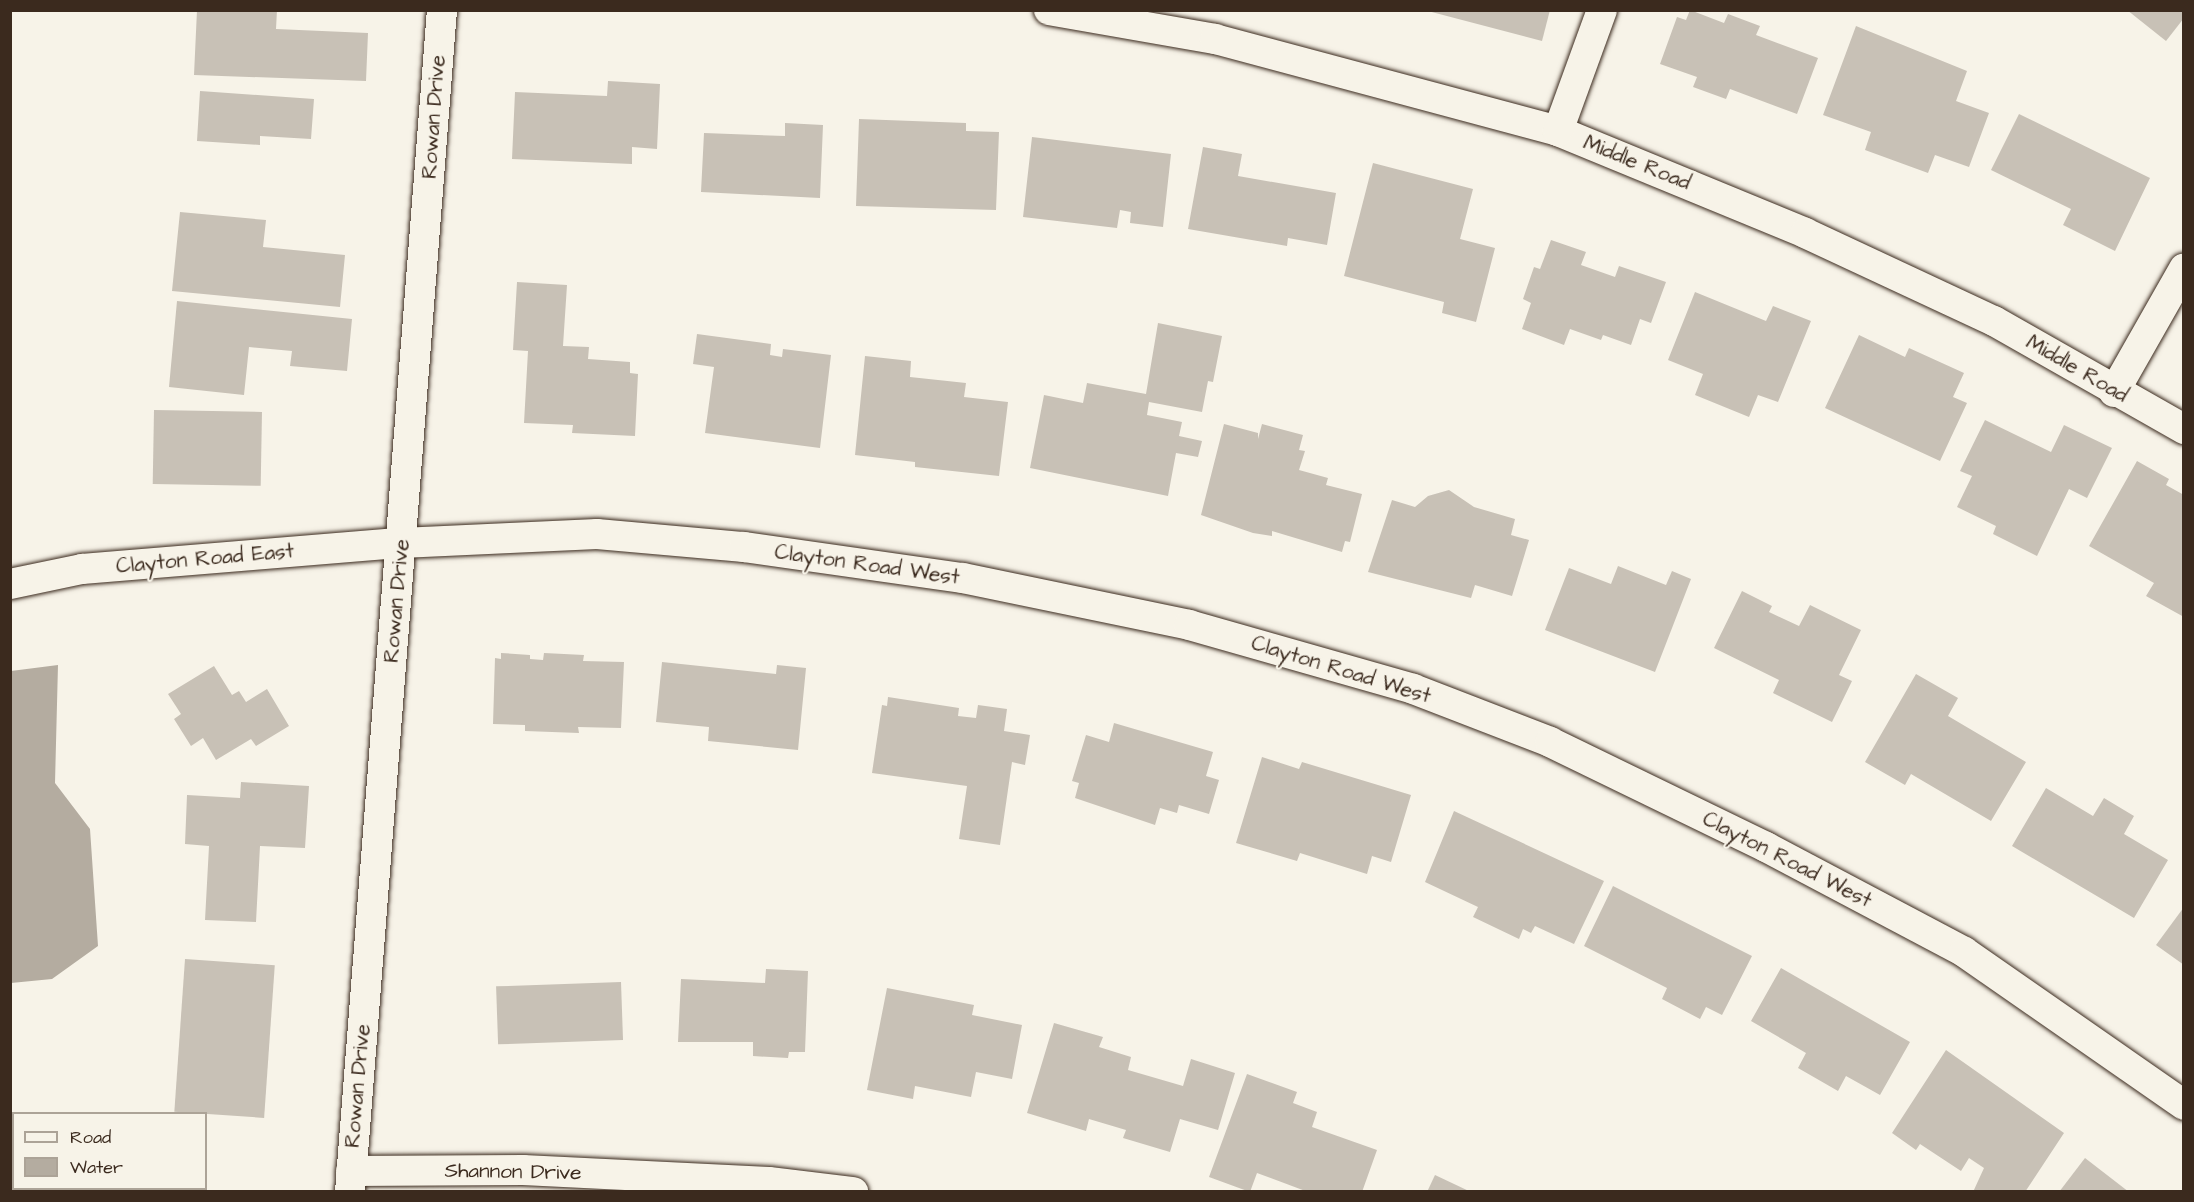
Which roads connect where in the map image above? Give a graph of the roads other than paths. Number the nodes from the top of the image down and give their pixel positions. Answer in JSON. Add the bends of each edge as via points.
{"nodes":[{"id":1,"x":442,"y":10,"type":"edge"},
{"id":2,"x":1049,"y":10,"type":"edge"},
{"id":3,"x":1602,"y":10,"type":"edge"},
{"id":4,"x":1558,"y":130,"type":"junction"},
{"id":5,"x":2184,"y":269,"type":"edge"},
{"id":6,"x":2114,"y":392,"type":"junction"},
{"id":7,"x":2184,"y":429,"type":"edge"},
{"id":8,"x":401,"y":543,"type":"junction"},
{"id":9,"x":10,"y":584,"type":"edge"},
{"id":10,"x":2184,"y":1105,"type":"edge"},
{"id":11,"x":350,"y":1181,"type":"edge"},
{"id":12,"x":853,"y":1191,"type":"edge"}],
"edges":[{"from":1,"to":8,"type":"street","name":"Rowan Drive"},
{"from":2,"to":4,"type":"street","name":"Middle Road","via":[[1215,39]]},
{"from":3,"to":4,"type":"street"},
{"from":4,"to":6,"type":"street","name":"Middle Road","via":[[1805,233],[1994,321]]},
{"from":5,"to":6,"type":"street"},
{"from":6,"to":7,"type":"street","name":"Middle Road"},
{"from":8,"to":9,"type":"street","name":"Clayton Road East","via":[[82,569]]},
{"from":8,"to":10,"type":"street","name":"Clayton Road West","via":[[597,534],[744,547],[963,578],[1188,625],[1413,689],[1550,742],[1767,847],[1964,952]]},
{"from":8,"to":11,"type":"street","name":"Rowan Drive"},
{"from":11,"to":12,"type":"street","name":"Shannon Drive","via":[[523,1170],[769,1182]]}]}
